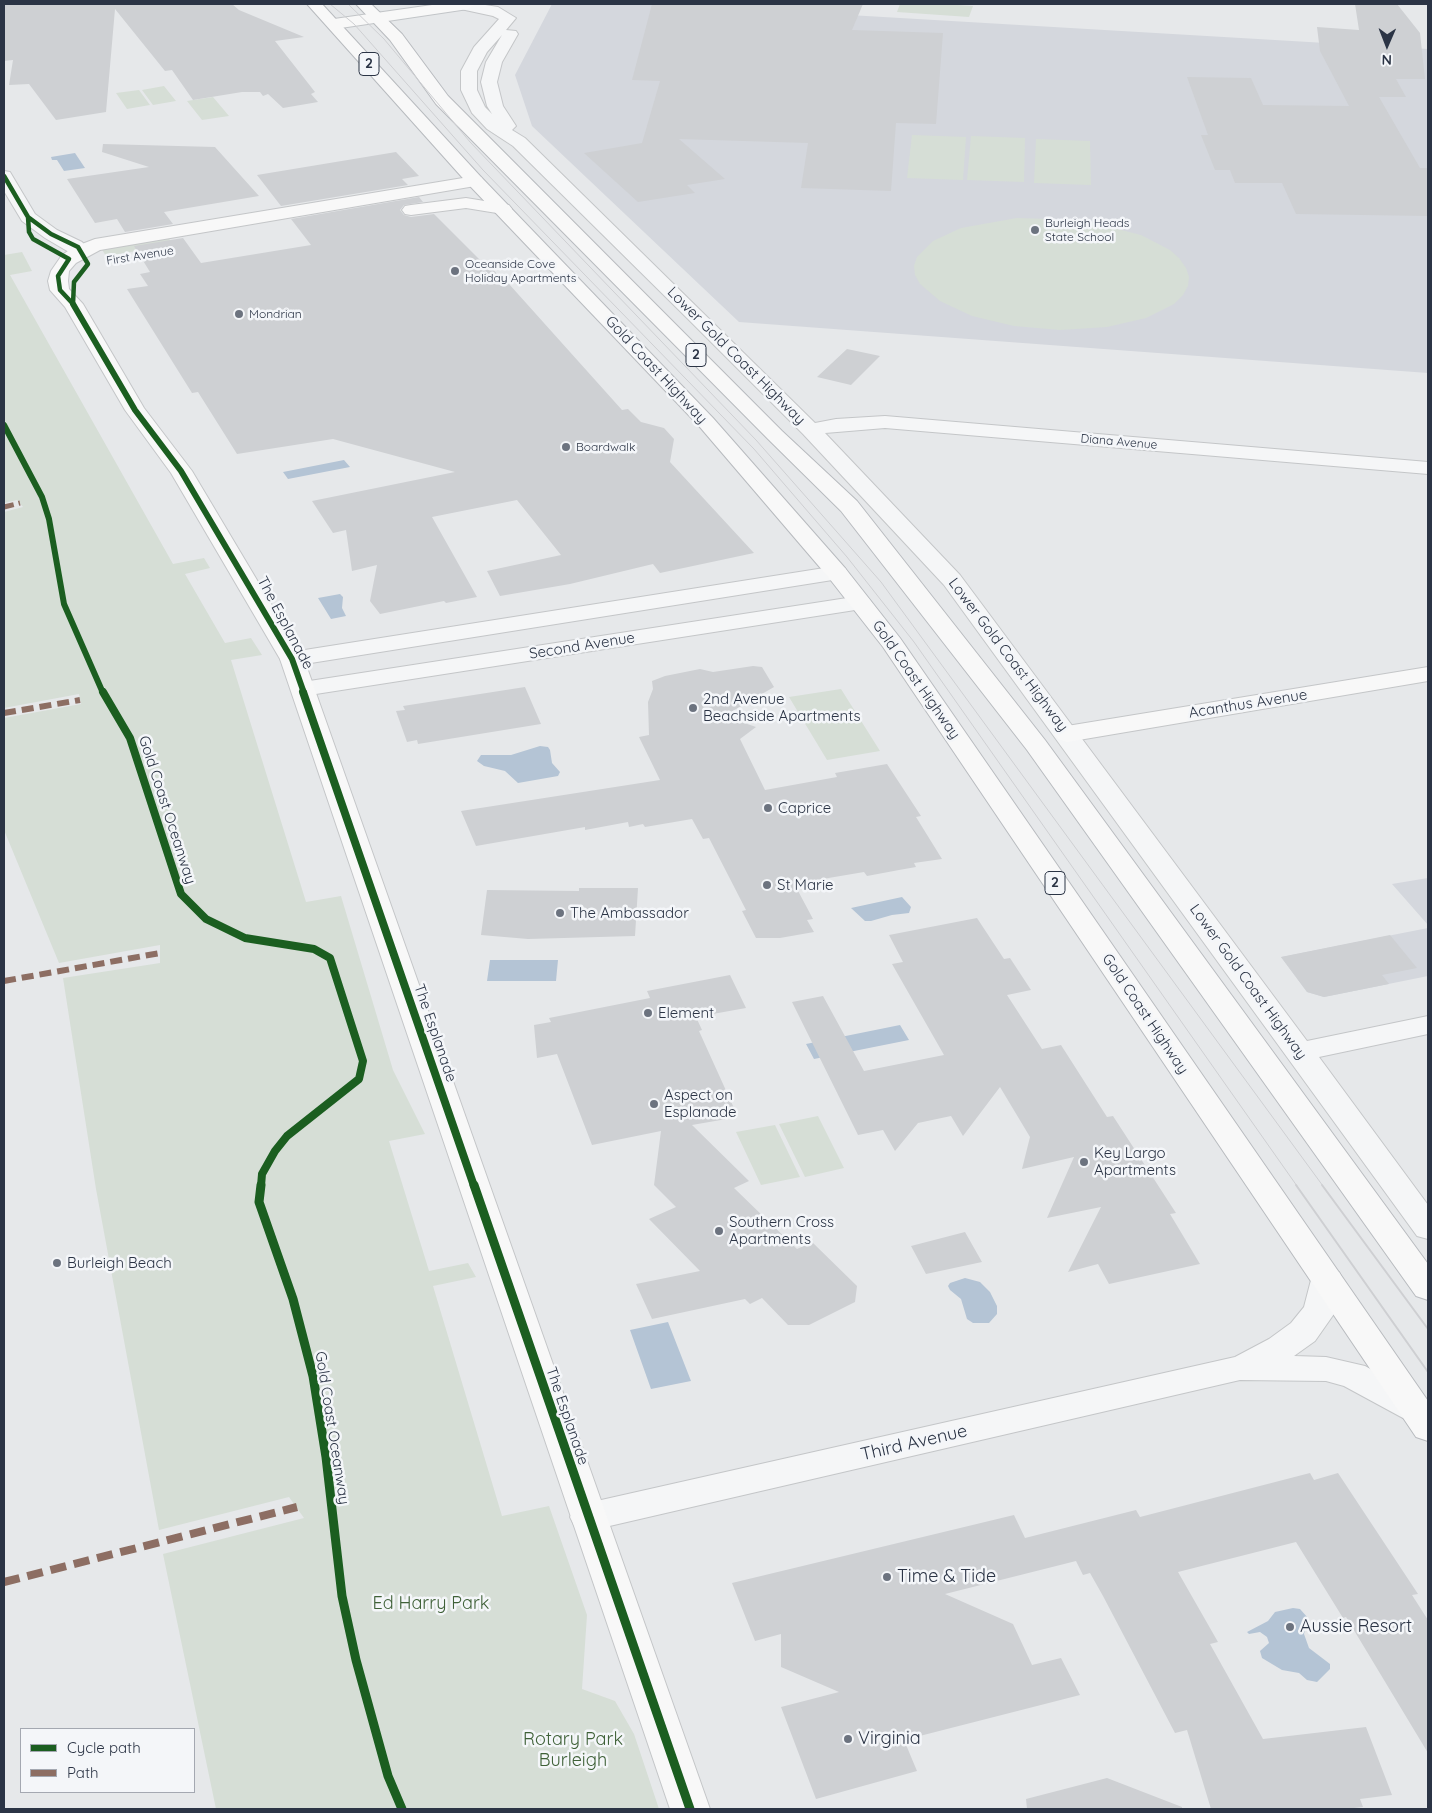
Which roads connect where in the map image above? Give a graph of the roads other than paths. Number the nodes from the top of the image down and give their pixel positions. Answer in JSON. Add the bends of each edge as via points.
{"nodes":[{"id":1,"x":314,"y":4,"type":"edge"},
{"id":2,"x":408,"y":4,"type":"edge"},
{"id":3,"x":474,"y":5,"type":"edge"},
{"id":4,"x":371,"y":11,"type":"edge"},
{"id":5,"x":515,"y":18,"type":"junction"},
{"id":6,"x":331,"y":21,"type":"junction"},
{"id":7,"x":396,"y":37,"type":"junction"},
{"id":8,"x":494,"y":62,"type":"junction"},
{"id":9,"x":470,"y":69,"type":"junction"},
{"id":10,"x":519,"y":142,"type":"junction"},
{"id":11,"x":4,"y":176,"type":"edge"},
{"id":12,"x":475,"y":180,"type":"junction"},
{"id":13,"x":503,"y":209,"type":"junction"},
{"id":14,"x":391,"y":214,"type":"dead end"},
{"id":15,"x":86,"y":259,"type":"junction"},
{"id":16,"x":810,"y":430,"type":"junction"},
{"id":17,"x":1428,"y":468,"type":"edge"},
{"id":18,"x":838,"y":573,"type":"junction"},
{"id":19,"x":780,"y":582,"type":"junction"},
{"id":20,"x":860,"y":602,"type":"junction"},
{"id":21,"x":802,"y":612,"type":"junction"},
{"id":22,"x":365,"y":647,"type":"junction"},
{"id":23,"x":292,"y":659,"type":"junction"},
{"id":24,"x":1428,"y":674,"type":"edge"},
{"id":25,"x":378,"y":677,"type":"junction"},
{"id":26,"x":303,"y":689,"type":"junction"},
{"id":27,"x":1067,"y":734,"type":"junction"},
{"id":28,"x":1428,"y":1025,"type":"edge"},
{"id":29,"x":1299,"y":1052,"type":"junction"},
{"id":30,"x":1428,"y":1228,"type":"edge"},
{"id":31,"x":1327,"y":1280,"type":"junction"},
{"id":32,"x":1428,"y":1288,"type":"edge"},
{"id":33,"x":1240,"y":1368,"type":"junction"},
{"id":34,"x":1422,"y":1419,"type":"edge"},
{"id":35,"x":588,"y":1517,"type":"junction"},
{"id":36,"x":690,"y":1809,"type":"edge"}],
"edges":[{"from":1,"to":6,"type":"main road","name":"Gold Coast Highway","number":"2"},
{"from":2,"to":4,"type":"main road"},
{"from":3,"to":4,"type":"main road"},
{"from":3,"to":5,"type":"street"},
{"from":3,"to":7,"type":"main road"},
{"from":4,"to":6,"type":"main road"},
{"from":4,"to":7,"type":"main road","number":"2"},
{"from":5,"to":8,"type":"street","name":"Lower Gold Coast Highway"},
{"from":5,"to":9,"type":"street","via":[[480,50]]},
{"from":6,"to":12,"type":"main road","name":"Gold Coast Highway","number":"2"},
{"from":7,"to":32,"type":"main road","number":"2","via":[[442,100],[849,506],[1036,746]]},
{"from":8,"to":9,"type":"street"},
{"from":8,"to":10,"type":"street","name":"Lower Gold Coast Highway","via":[[489,82],[492,98]]},
{"from":9,"to":10,"type":"street","name":"Lower Gold Coast Highway","via":[[468,83],[474,103],[494,125]]},
{"from":10,"to":16,"type":"street","name":"Lower Gold Coast Highway"},
{"from":11,"to":15,"type":"street","via":[[28,216],[29,232],[36,242]]},
{"from":12,"to":13,"type":"main road","name":"Gold Coast Highway","number":"2"},
{"from":12,"to":15,"type":"main road","name":"First Avenue","via":[[95,245]]},
{"from":13,"to":14,"type":"main road","via":[[461,204]]},
{"from":13,"to":18,"type":"main road","name":"Gold Coast Highway","number":"2","via":[[706,422]]},
{"from":15,"to":23,"type":"main road","name":"The Esplanade","via":[[74,282],[74,304],[131,403],[181,470]]},
{"from":16,"to":17,"type":"street","name":"Diana Avenue","via":[[885,422]]},
{"from":16,"to":27,"type":"street","name":"Lower Gold Coast Highway","via":[[952,580]]},
{"from":18,"to":19,"type":"street"},
{"from":18,"to":20,"type":"main road","name":"Gold Coast Highway","number":"2"},
{"from":19,"to":21,"type":"street"},
{"from":19,"to":22,"type":"street"},
{"from":20,"to":21,"type":"street","name":"Second Avenue"},
{"from":20,"to":31,"type":"main road","name":"Gold Coast Highway","number":"2","via":[[892,643]]},
{"from":21,"to":25,"type":"street","name":"Second Avenue"},
{"from":22,"to":23,"type":"street"},
{"from":22,"to":25,"type":"street"},
{"from":23,"to":26,"type":"main road","name":"The Esplanade"},
{"from":24,"to":27,"type":"main road","name":"Acanthus Avenue"},
{"from":25,"to":26,"type":"street","name":"Second Avenue"},
{"from":26,"to":35,"type":"main road","name":"The Esplanade"},
{"from":27,"to":29,"type":"street","name":"Lower Gold Coast Highway"},
{"from":28,"to":29,"type":"street"},
{"from":29,"to":30,"type":"street","name":"Lower Gold Coast Highway"},
{"from":31,"to":33,"type":"street","name":"Third Avenue","via":[[1320,1311],[1303,1332],[1281,1348]]},
{"from":31,"to":34,"type":"main road","name":"Gold Coast Highway","number":"2"},
{"from":33,"to":34,"type":"street","name":"Third Avenue","via":[[1326,1369],[1353,1375]]},
{"from":33,"to":35,"type":"street","name":"Third Avenue"},
{"from":35,"to":36,"type":"main road","name":"The Esplanade"}]}
